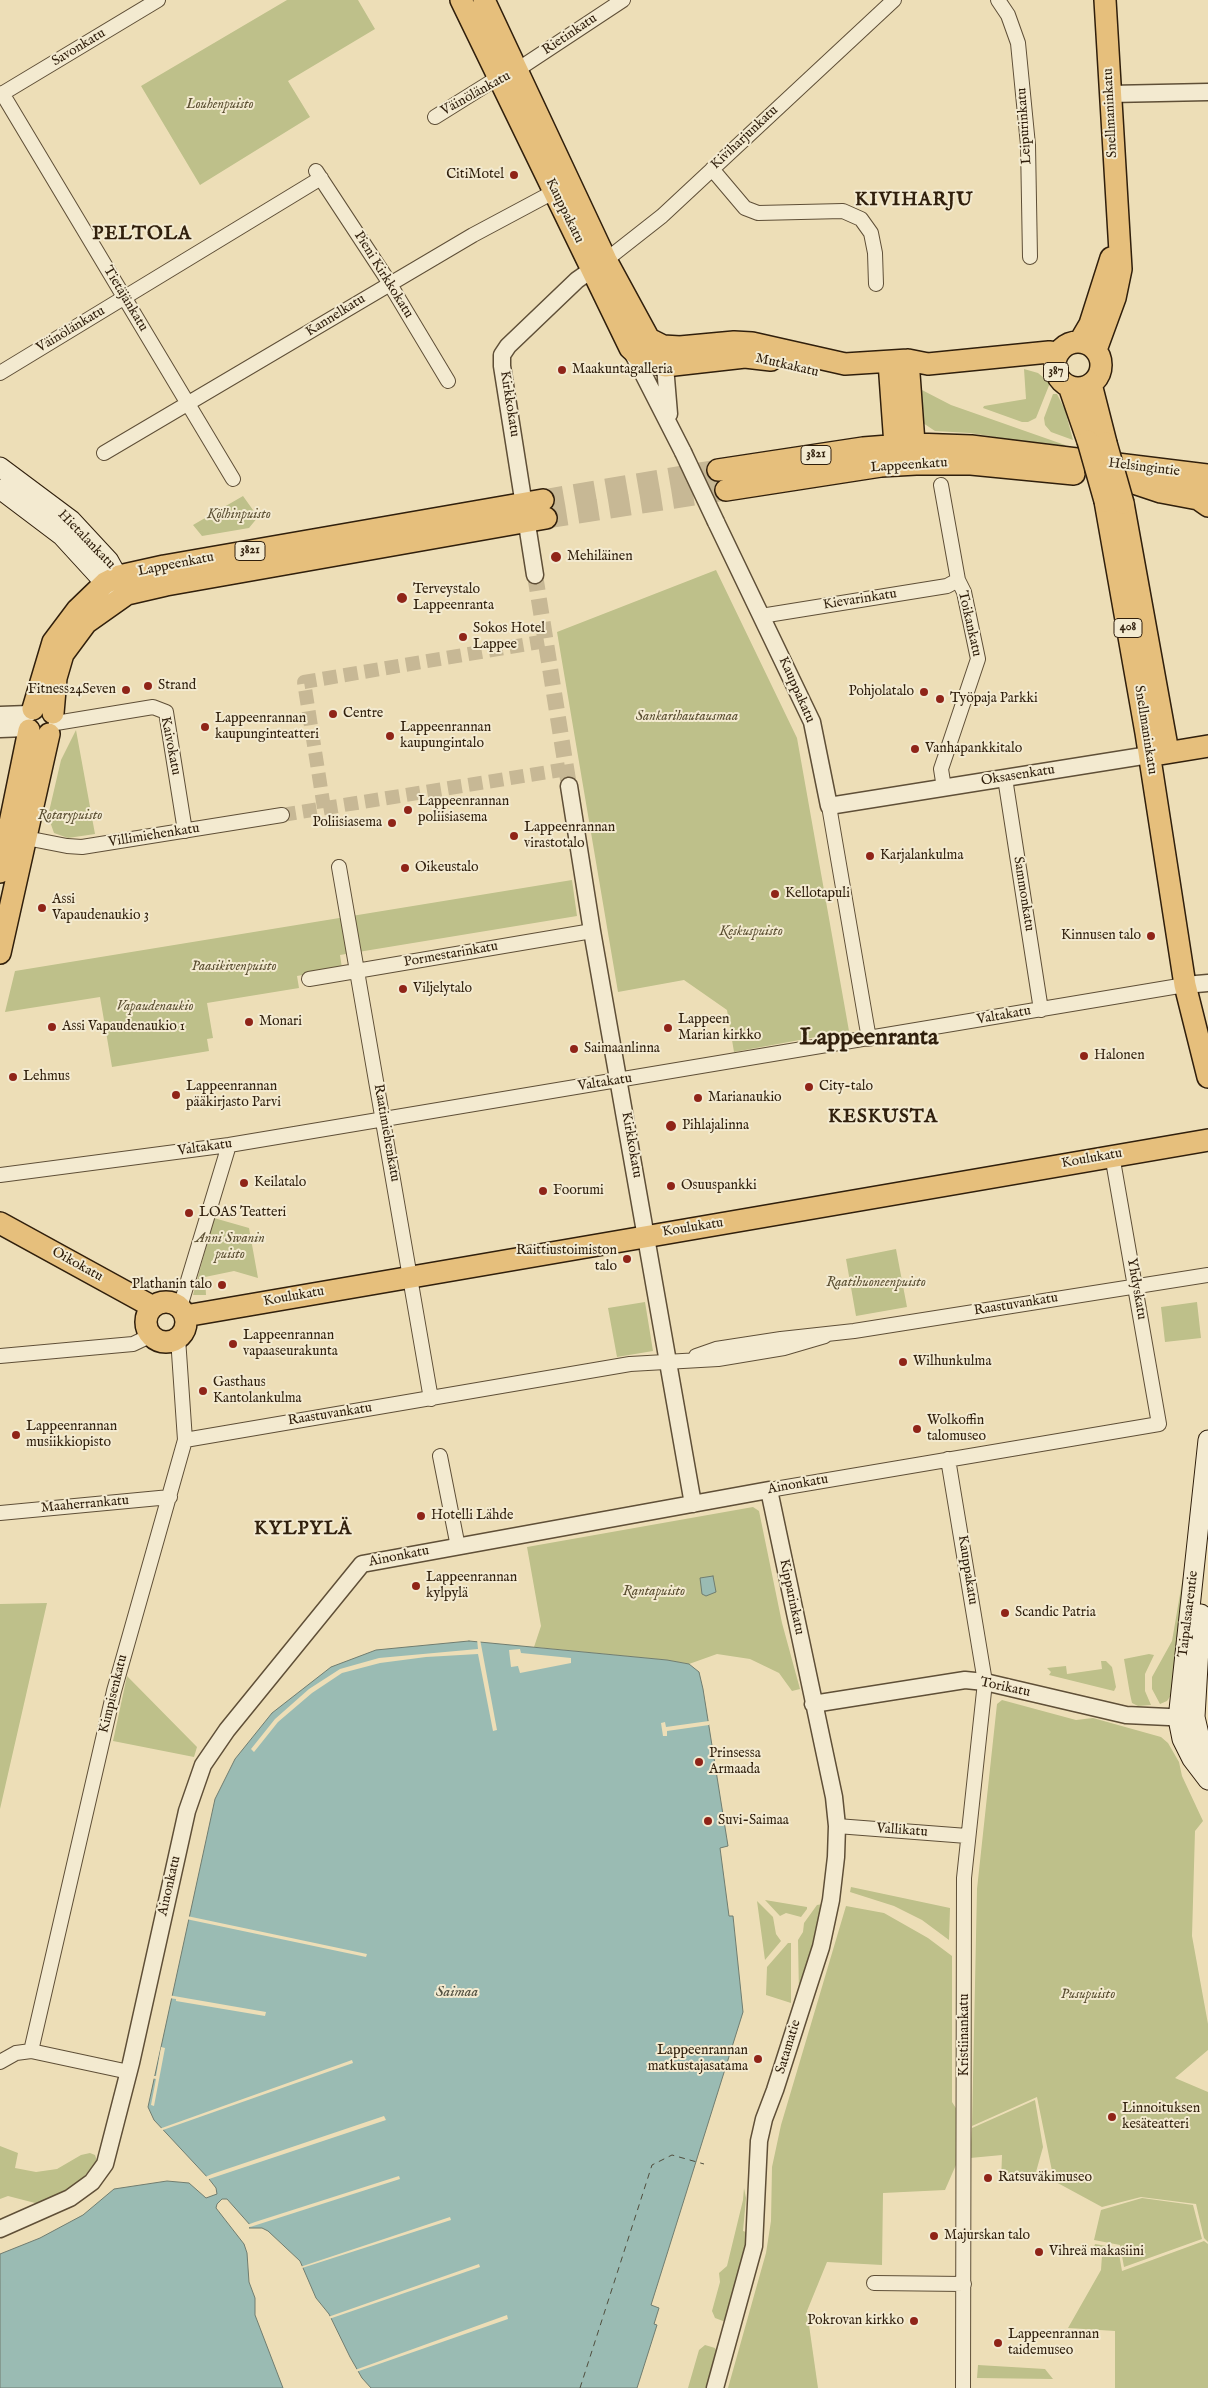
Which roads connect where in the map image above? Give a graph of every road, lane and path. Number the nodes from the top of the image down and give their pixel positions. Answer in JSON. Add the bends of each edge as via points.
{"nodes":[{"id":1,"x":158,"y":0,"type":"edge"},
{"id":2,"x":461,"y":0,"type":"edge"},
{"id":3,"x":484,"y":0,"type":"edge"},
{"id":4,"x":623,"y":0,"type":"edge"},
{"id":5,"x":894,"y":0,"type":"edge"},
{"id":6,"x":998,"y":0,"type":"edge"},
{"id":7,"x":1105,"y":1,"type":"edge"},
{"id":8,"x":508,"y":75,"type":"junction"},
{"id":9,"x":1208,"y":92,"type":"edge"},
{"id":10,"x":1,"y":94,"type":"edge"},
{"id":11,"x":1110,"y":94,"type":"junction"},
{"id":12,"x":435,"y":117,"type":"dead end"},
{"id":13,"x":712,"y":169,"type":"junction"},
{"id":14,"x":318,"y":174,"type":"joint"},
{"id":15,"x":562,"y":188,"type":"junction"},
{"id":16,"x":1030,"y":257,"type":"dead end"},
{"id":17,"x":599,"y":264,"type":"junction"},
{"id":18,"x":389,"y":283,"type":"junction"},
{"id":19,"x":876,"y":284,"type":"dead end"},
{"id":20,"x":124,"y":298,"type":"junction"},
{"id":21,"x":649,"y":339,"type":"joint"},
{"id":22,"x":1088,"y":345,"type":"junction"},
{"id":23,"x":1057,"y":354,"type":"junction"},
{"id":24,"x":661,"y":362,"type":"junction"},
{"id":25,"x":905,"y":366,"type":"junction"},
{"id":26,"x":0,"y":373,"type":"edge"},
{"id":27,"x":448,"y":381,"type":"dead end"},
{"id":28,"x":1091,"y":384,"type":"junction"},
{"id":29,"x":1069,"y":386,"type":"junction"},
{"id":30,"x":188,"y":404,"type":"junction"},
{"id":31,"x":669,"y":422,"type":"junction"},
{"id":32,"x":104,"y":453,"type":"dead end"},
{"id":33,"x":905,"y":454,"type":"junction"},
{"id":34,"x":1092,"y":455,"type":"junction"},
{"id":35,"x":0,"y":467,"type":"edge"},
{"id":36,"x":1208,"y":475,"type":"edge"},
{"id":37,"x":233,"y":479,"type":"dead end"},
{"id":38,"x":722,"y":480,"type":"tunnel mouth"},
{"id":39,"x":1125,"y":480,"type":"junction"},
{"id":40,"x":941,"y":485,"type":"dead end"},
{"id":41,"x":0,"y":489,"type":"edge"},
{"id":42,"x":1208,"y":490,"type":"edge"},
{"id":43,"x":1208,"y":506,"type":"edge"},
{"id":44,"x":535,"y":511,"type":"junction"},
{"id":45,"x":535,"y":575,"type":"tunnel mouth"},
{"id":46,"x":958,"y":580,"type":"junction"},
{"id":47,"x":117,"y":584,"type":"junction"},
{"id":48,"x":761,"y":616,"type":"junction"},
{"id":49,"x":0,"y":715,"type":"edge"},
{"id":50,"x":39,"y":722,"type":"junction"},
{"id":51,"x":0,"y":730,"type":"edge"},
{"id":52,"x":1208,"y":746,"type":"edge"},
{"id":53,"x":1159,"y":754,"type":"junction"},
{"id":54,"x":1005,"y":778,"type":"junction"},
{"id":55,"x":569,"y":786,"type":"tunnel mouth"},
{"id":56,"x":944,"y":788,"type":"junction"},
{"id":57,"x":829,"y":806,"type":"junction"},
{"id":58,"x":282,"y":815,"type":"tunnel mouth"},
{"id":59,"x":185,"y":830,"type":"junction"},
{"id":60,"x":26,"y":838,"type":"junction"},
{"id":61,"x":339,"y":867,"type":"dead end"},
{"id":62,"x":0,"y":872,"type":"edge"},
{"id":63,"x":592,"y":931,"type":"junction"},
{"id":64,"x":0,"y":954,"type":"edge"},
{"id":65,"x":357,"y":971,"type":"junction"},
{"id":66,"x":309,"y":979,"type":"dead end"},
{"id":67,"x":1208,"y":983,"type":"edge"},
{"id":68,"x":1185,"y":986,"type":"junction"},
{"id":69,"x":1041,"y":1010,"type":"junction"},
{"id":70,"x":869,"y":1039,"type":"junction"},
{"id":71,"x":1208,"y":1077,"type":"edge"},
{"id":72,"x":620,"y":1081,"type":"junction"},
{"id":73,"x":384,"y":1120,"type":"junction"},
{"id":74,"x":1205,"y":1137,"type":"edge"},
{"id":75,"x":229,"y":1145,"type":"junction"},
{"id":76,"x":1112,"y":1156,"type":"junction"},
{"id":77,"x":0,"y":1175,"type":"edge"},
{"id":78,"x":0,"y":1223,"type":"edge"},
{"id":79,"x":646,"y":1235,"type":"junction"},
{"id":80,"x":1208,"y":1275,"type":"edge"},
{"id":81,"x":411,"y":1277,"type":"junction"},
{"id":82,"x":1136,"y":1286,"type":"junction"},
{"id":83,"x":153,"y":1307,"type":"junction"},
{"id":84,"x":183,"y":1312,"type":"junction"},
{"id":85,"x":152,"y":1335,"type":"junction"},
{"id":86,"x":178,"y":1338,"type":"junction"},
{"id":87,"x":0,"y":1356,"type":"edge"},
{"id":88,"x":668,"y":1363,"type":"junction"},
{"id":89,"x":432,"y":1398,"type":"junction"},
{"id":90,"x":1159,"y":1424,"type":"joint"},
{"id":91,"x":185,"y":1440,"type":"junction"},
{"id":92,"x":1208,"y":1440,"type":"edge"},
{"id":93,"x":440,"y":1456,"type":"dead end"},
{"id":94,"x":948,"y":1458,"type":"junction"},
{"id":95,"x":769,"y":1490,"type":"junction"},
{"id":96,"x":170,"y":1497,"type":"junction"},
{"id":97,"x":693,"y":1504,"type":"junction"},
{"id":98,"x":0,"y":1514,"type":"edge"},
{"id":99,"x":1208,"y":1543,"type":"edge"},
{"id":100,"x":458,"y":1546,"type":"junction"},
{"id":101,"x":985,"y":1682,"type":"junction"},
{"id":102,"x":814,"y":1704,"type":"junction"},
{"id":103,"x":1187,"y":1718,"type":"junction"},
{"id":104,"x":1208,"y":1755,"type":"edge"},
{"id":105,"x":1208,"y":1780,"type":"edge"},
{"id":106,"x":837,"y":1826,"type":"junction"},
{"id":107,"x":967,"y":1836,"type":"junction"},
{"id":108,"x":31,"y":2051,"type":"junction"},
{"id":109,"x":0,"y":2062,"type":"edge"},
{"id":110,"x":129,"y":2072,"type":"junction"},
{"id":111,"x":0,"y":2229,"type":"edge"},
{"id":112,"x":874,"y":2283,"type":"dead end"},
{"id":113,"x":964,"y":2284,"type":"junction"},
{"id":114,"x":715,"y":2388,"type":"edge"},
{"id":115,"x":963,"y":2388,"type":"edge"}],
"edges":[{"from":1,"to":10,"type":"street","name":"Savonkatu"},
{"from":2,"to":8,"type":"main road","name":"Kauppakatu"},
{"from":3,"to":8,"type":"main road","name":"Kauppakatu"},
{"from":4,"to":8,"type":"street","name":"Rietinkatu"},
{"from":5,"to":13,"type":"street","name":"Kiviharjunkatu"},
{"from":6,"to":16,"type":"street","name":"Leipurinkatu","via":[[1008,15],[1018,43],[1028,145]]},
{"from":7,"to":11,"type":"main road","name":"Snellmaninkatu"},
{"from":8,"to":12,"type":"street","name":"Väinölänkatu"},
{"from":8,"to":15,"type":"main road","name":"Kauppakatu"},
{"from":9,"to":11,"type":"street"},
{"from":10,"to":20,"type":"street","name":"Tietäjänkatu"},
{"from":11,"to":22,"type":"main road","name":"Snellmaninkatu","via":[[1121,269],[1115,298]]},
{"from":13,"to":17,"type":"street","name":"Kiviharjunkatu","via":[[662,216]]},
{"from":13,"to":19,"type":"street","via":[[745,208],[758,213],[843,211],[860,219],[871,233]]},
{"from":14,"to":18,"type":"street","name":"Pieni Kirkkokatu"},
{"from":14,"to":20,"type":"street","name":"Väinölänkatu"},
{"from":15,"to":17,"type":"main road","name":"Kauppakatu"},
{"from":15,"to":18,"type":"street","name":"Kannelkatu","via":[[497,220]]},
{"from":17,"to":21,"type":"main road","name":"Kauppakatu"},
{"from":17,"to":24,"type":"main road","name":"Kauppakatu","via":[[630,348],[642,359]]},
{"from":17,"to":44,"type":"street","name":"Kirkkokatu","via":[[502,355]]},
{"from":18,"to":27,"type":"street","name":"Pieni Kirkkokatu"},
{"from":18,"to":30,"type":"street","name":"Kannelkatu"},
{"from":20,"to":26,"type":"street","name":"Väinölänkatu"},
{"from":20,"to":30,"type":"street","name":"Tietäjänkatu"},
{"from":21,"to":24,"type":"main road","name":"Mutkakatu","via":[[663,346]]},
{"from":22,"to":23,"type":"main road","number":"387","via":[[1066,344]]},
{"from":22,"to":28,"type":"main road","via":[[1100,357],[1100,372]]},
{"from":23,"to":25,"type":"main road","name":"Mutkakatu","number":"387","via":[[1049,352]]},
{"from":23,"to":29,"type":"main road","number":"387","via":[[1054,369],[1062,382]]},
{"from":24,"to":25,"type":"main road","name":"Mutkakatu","via":[[734,342],[752,343],[845,364]]},
{"from":24,"to":31,"type":"street","name":"Kauppakatu"},
{"from":24,"to":31,"type":"street","name":"Kauppakatu"},
{"from":25,"to":33,"type":"main road"},
{"from":28,"to":29,"type":"main road","number":"387"},
{"from":28,"to":34,"type":"main road","name":"Snellmaninkatu","number":"408"},
{"from":29,"to":34,"type":"main road","name":"Snellmaninkatu","number":"408"},
{"from":30,"to":32,"type":"street","name":"Kannelkatu"},
{"from":30,"to":37,"type":"street","name":"Tietäjänkatu"},
{"from":31,"to":48,"type":"street","name":"Kauppakatu","bridge":true},
{"from":33,"to":34,"type":"main road","name":"Lappeenkatu","number":"3821","via":[[980,464]]},
{"from":33,"to":38,"type":"main road","name":"Lappeenkatu","number":"3821"},
{"from":34,"to":36,"type":"main road","name":"Helsingintie","number":"3821"},
{"from":34,"to":39,"type":"main road","name":"Helsingintie","number":"3821"},
{"from":34,"to":53,"type":"main road","name":"Snellmaninkatu","number":"408","bridge":true,"via":[[1114,502]]},
{"from":35,"to":47,"type":"main road","name":"Hietalankatu","via":[[71,520],[109,561]]},
{"from":39,"to":42,"type":"main road","name":"Helsingintie","number":"3821"},
{"from":39,"to":43,"type":"main road","via":[[1161,492],[1198,499]]},
{"from":40,"to":46,"type":"street","name":"Toikankatu"},
{"from":41,"to":47,"type":"main road","name":"Hietalankatu","via":[[62,536]]},
{"from":44,"to":45,"type":"street","name":"Kirkkokatu"},
{"from":44,"to":47,"type":"main road","name":"Lappeenkatu","number":"3821","via":[[193,580]]},
{"from":46,"to":48,"type":"street","name":"Kievarinkatu","via":[[947,586]]},
{"from":46,"to":56,"type":"street","name":"Toikankatu","via":[[964,592],[978,659],[941,769]]},
{"from":47,"to":50,"type":"main road","name":"Lappeenkatu","number":"3821","via":[[63,654]]},
{"from":48,"to":57,"type":"street","name":"Kauppakatu","via":[[812,722]]},
{"from":49,"to":50,"type":"street"},
{"from":50,"to":51,"type":"street"},
{"from":50,"to":59,"type":"street","name":"Kaivokatu","via":[[153,707],[166,712]]},
{"from":50,"to":60,"type":"main road","name":"Lappeenkatu","number":"3821"},
{"from":50,"to":62,"type":"main road","name":"Lappeenkatu","number":"3821"},
{"from":52,"to":53,"type":"main road","name":"Oksasenkatu"},
{"from":53,"to":54,"type":"street","name":"Oksasenkatu"},
{"from":53,"to":68,"type":"main road","name":"Snellmaninkatu","number":"408"},
{"from":54,"to":56,"type":"street","name":"Oksasenkatu"},
{"from":54,"to":69,"type":"street","name":"Sammonkatu"},
{"from":55,"to":63,"type":"street","name":"Kirkkokatu"},
{"from":56,"to":57,"type":"street","name":"Oksasenkatu"},
{"from":57,"to":70,"type":"street","name":"Kauppakatu"},
{"from":58,"to":59,"type":"street","name":"Villimiehenkatu"},
{"from":59,"to":60,"type":"street","name":"Villimiehenkatu","via":[[82,847]]},
{"from":60,"to":64,"type":"main road","name":"Lappeenkatu","number":"3821"},
{"from":61,"to":65,"type":"street","name":"Raatimiehenkatu"},
{"from":63,"to":65,"type":"street","name":"Pormestarinkatu"},
{"from":63,"to":72,"type":"street","name":"Kirkkokatu"},
{"from":65,"to":66,"type":"street","name":"Pormestarinkatu"},
{"from":65,"to":73,"type":"street","name":"Raatimiehenkatu"},
{"from":67,"to":68,"type":"street","name":"Valtakatu"},
{"from":68,"to":69,"type":"street","name":"Valtakatu"},
{"from":68,"to":71,"type":"main road","name":"Snellmaninkatu","number":"408"},
{"from":69,"to":70,"type":"street","name":"Valtakatu"},
{"from":70,"to":72,"type":"street","name":"Valtakatu"},
{"from":72,"to":73,"type":"street","name":"Valtakatu"},
{"from":72,"to":79,"type":"street","name":"Kirkkokatu"},
{"from":73,"to":75,"type":"street","name":"Valtakatu"},
{"from":73,"to":81,"type":"street","name":"Raatimiehenkatu"},
{"from":74,"to":76,"type":"main road","name":"Koulukatu"},
{"from":75,"to":77,"type":"street","name":"Valtakatu"},
{"from":75,"to":84,"type":"street"},
{"from":76,"to":79,"type":"main road","name":"Koulukatu"},
{"from":76,"to":82,"type":"street","name":"Yhdyskatu"},
{"from":78,"to":83,"type":"main road","name":"Oikokatu"},
{"from":79,"to":81,"type":"main road","name":"Koulukatu"},
{"from":79,"to":88,"type":"street","name":"Kirkkokatu"},
{"from":80,"to":82,"type":"street","name":"Raastuvankatu"},
{"from":81,"to":84,"type":"main road","name":"Koulukatu"},
{"from":81,"to":89,"type":"street","name":"Raatimiehenkatu"},
{"from":82,"to":88,"type":"street","name":"Raastuvankatu","via":[[825,1336],[716,1349]]},
{"from":82,"to":90,"type":"street","name":"Yhdyskatu"},
{"from":83,"to":84,"type":"main road","via":[[167,1302]]},
{"from":83,"to":85,"type":"main road","via":[[147,1320]]},
{"from":84,"to":86,"type":"main road","via":[[184,1330]]},
{"from":85,"to":86,"type":"main road","via":[[164,1341]]},
{"from":85,"to":87,"type":"street","via":[[133,1344]]},
{"from":86,"to":91,"type":"street","name":"Kimpisenkatu"},
{"from":88,"to":89,"type":"street","name":"Raastuvankatu","via":[[630,1364]]},
{"from":88,"to":97,"type":"street","name":"Kirkkokatu"},
{"from":89,"to":91,"type":"street","name":"Raastuvankatu"},
{"from":90,"to":94,"type":"street","name":"Ainonkatu"},
{"from":91,"to":96,"type":"street","name":"Kimpisenkatu"},
{"from":92,"to":103,"type":"main road","name":"Taipalsaarentie"},
{"from":93,"to":100,"type":"street"},
{"from":94,"to":95,"type":"street","name":"Ainonkatu"},
{"from":94,"to":101,"type":"street","name":"Kauppakatu"},
{"from":95,"to":97,"type":"street","name":"Ainonkatu"},
{"from":95,"to":102,"type":"street","name":"Kipparinkatu"},
{"from":96,"to":98,"type":"street","name":"Maaherrankatu"},
{"from":96,"to":108,"type":"street","name":"Kimpisenkatu","via":[[116,1684]]},
{"from":97,"to":100,"type":"street","name":"Ainonkatu"},
{"from":99,"to":103,"type":"main road","name":"Taipalsaarentie"},
{"from":100,"to":110,"type":"street","name":"Ainonkatu","via":[[362,1564],[211,1752],[200,1772],[187,1811]]},
{"from":101,"to":102,"type":"street","name":"Torikatu","via":[[964,1680]]},
{"from":101,"to":103,"type":"street","name":"Torikatu","via":[[1126,1715]]},
{"from":101,"to":107,"type":"street","name":"Kristiinankatu"},
{"from":102,"to":106,"type":"street","name":"Satamatie"},
{"from":103,"to":104,"type":"main road","name":"Taipalsaarentie"},
{"from":103,"to":105,"type":"main road","name":"Taipalsaarentie","via":[[1182,1739]]},
{"from":106,"to":107,"type":"street","name":"Vallikatu"},
{"from":106,"to":114,"type":"street","name":"Satamatie","via":[[833,1886],[826,1926],[764,2119],[757,2159],[754,2246]]},
{"from":107,"to":113,"type":"street","name":"Kristiinankatu","via":[[964,1878]]},
{"from":108,"to":109,"type":"street","via":[[16,2053]]},
{"from":108,"to":110,"type":"street"},
{"from":110,"to":111,"type":"street","name":"Ainonkatu","via":[[110,2150],[99,2174],[70,2198]]},
{"from":112,"to":113,"type":"street"},
{"from":113,"to":115,"type":"street","name":"Kristiinankatu"}]}
